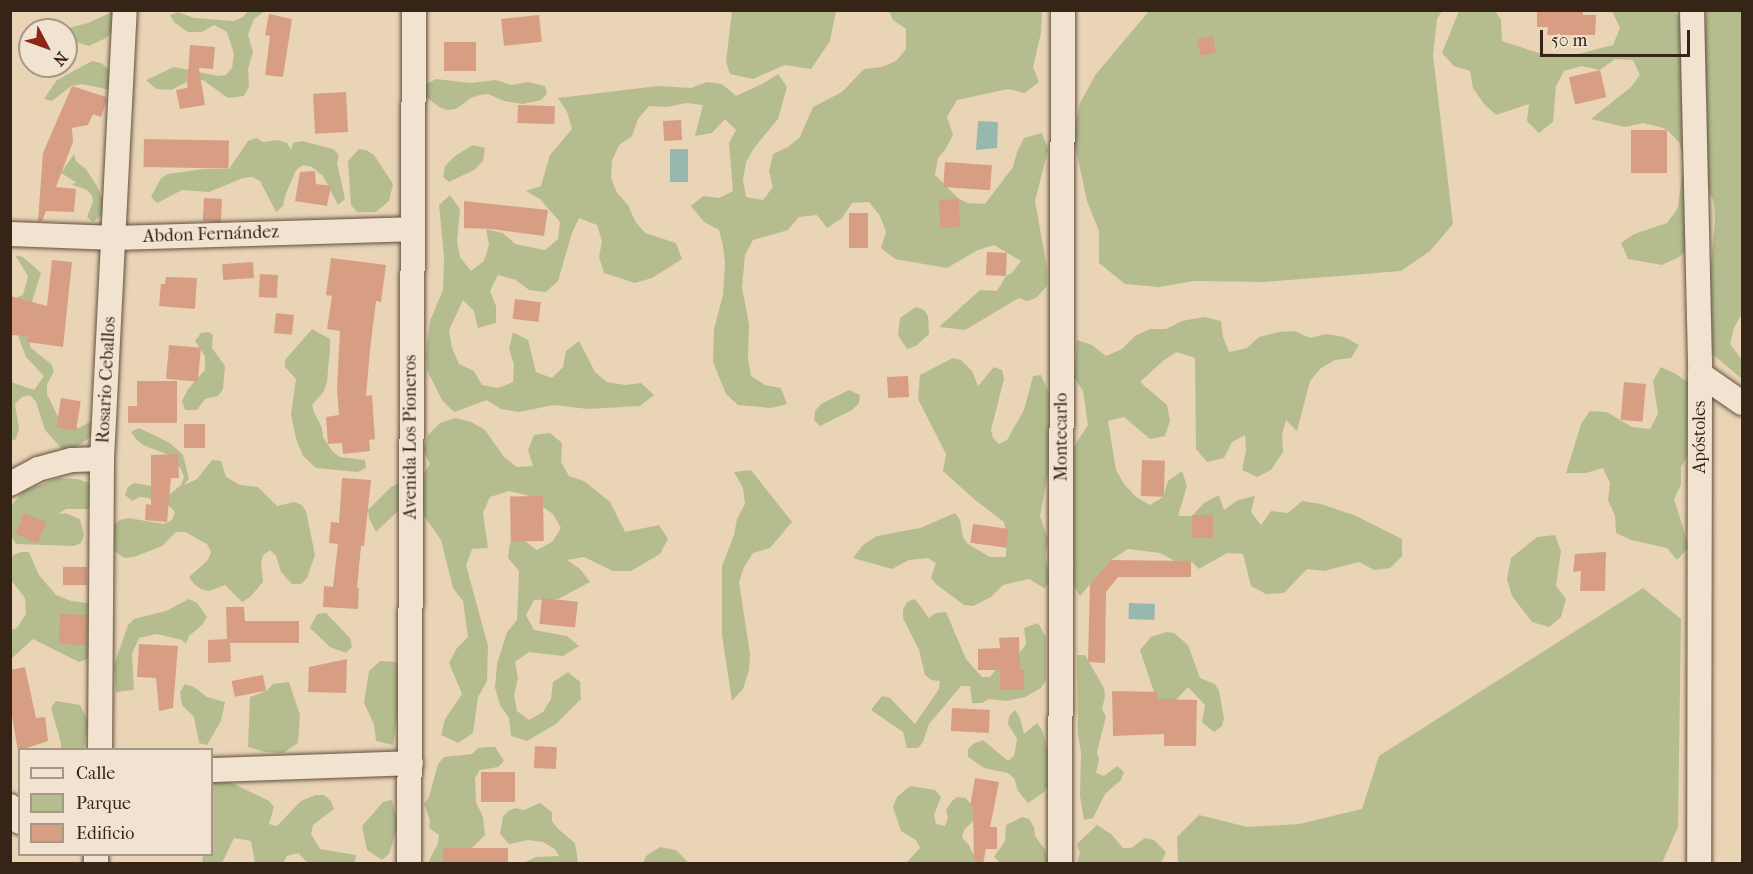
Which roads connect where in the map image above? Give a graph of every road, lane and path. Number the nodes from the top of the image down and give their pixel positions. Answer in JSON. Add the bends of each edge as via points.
{"nodes":[{"id":1,"x":125,"y":10,"type":"edge"},
{"id":2,"x":414,"y":10,"type":"edge"},
{"id":3,"x":1063,"y":10,"type":"edge"},
{"id":4,"x":1692,"y":10,"type":"edge"},
{"id":5,"x":411,"y":229,"type":"junction"},
{"id":6,"x":10,"y":234,"type":"edge"},
{"id":7,"x":115,"y":238,"type":"junction"},
{"id":8,"x":1700,"y":374,"type":"junction"},
{"id":9,"x":1743,"y":403,"type":"edge"},
{"id":10,"x":102,"y":459,"type":"junction"},
{"id":11,"x":10,"y":484,"type":"edge"},
{"id":12,"x":100,"y":748,"type":"edge"},
{"id":13,"x":411,"y":763,"type":"junction"},
{"id":14,"x":213,"y":770,"type":"edge"},
{"id":15,"x":10,"y":806,"type":"edge"},
{"id":16,"x":18,"y":819,"type":"edge"},
{"id":17,"x":409,"y":864,"type":"edge"},
{"id":18,"x":1060,"y":864,"type":"edge"},
{"id":19,"x":1700,"y":864,"type":"edge"}],
"edges":[{"from":1,"to":7,"type":"street","name":"Rosario Ceballos"},
{"from":2,"to":5,"type":"street","name":"Avenida Los Pioneros"},
{"from":3,"to":18,"type":"street","name":"Montecarlo"},
{"from":4,"to":8,"type":"street","name":"Apóstoles"},
{"from":5,"to":7,"type":"street","name":"Abdon Fernández"},
{"from":5,"to":13,"type":"street","name":"Avenida Los Pioneros"},
{"from":6,"to":7,"type":"street","name":"Abdon Fernández"},
{"from":7,"to":10,"type":"street","name":"Rosario Ceballos"},
{"from":8,"to":9,"type":"street"},
{"from":8,"to":19,"type":"street","name":"Apóstoles"},
{"from":10,"to":11,"type":"street","via":[[72,460],[38,469]]},
{"from":10,"to":12,"type":"street","name":"Rosario Ceballos"},
{"from":13,"to":14,"type":"street"},
{"from":13,"to":17,"type":"street","name":"Avenida Los Pioneros"},
{"from":15,"to":16,"type":"street"}]}
